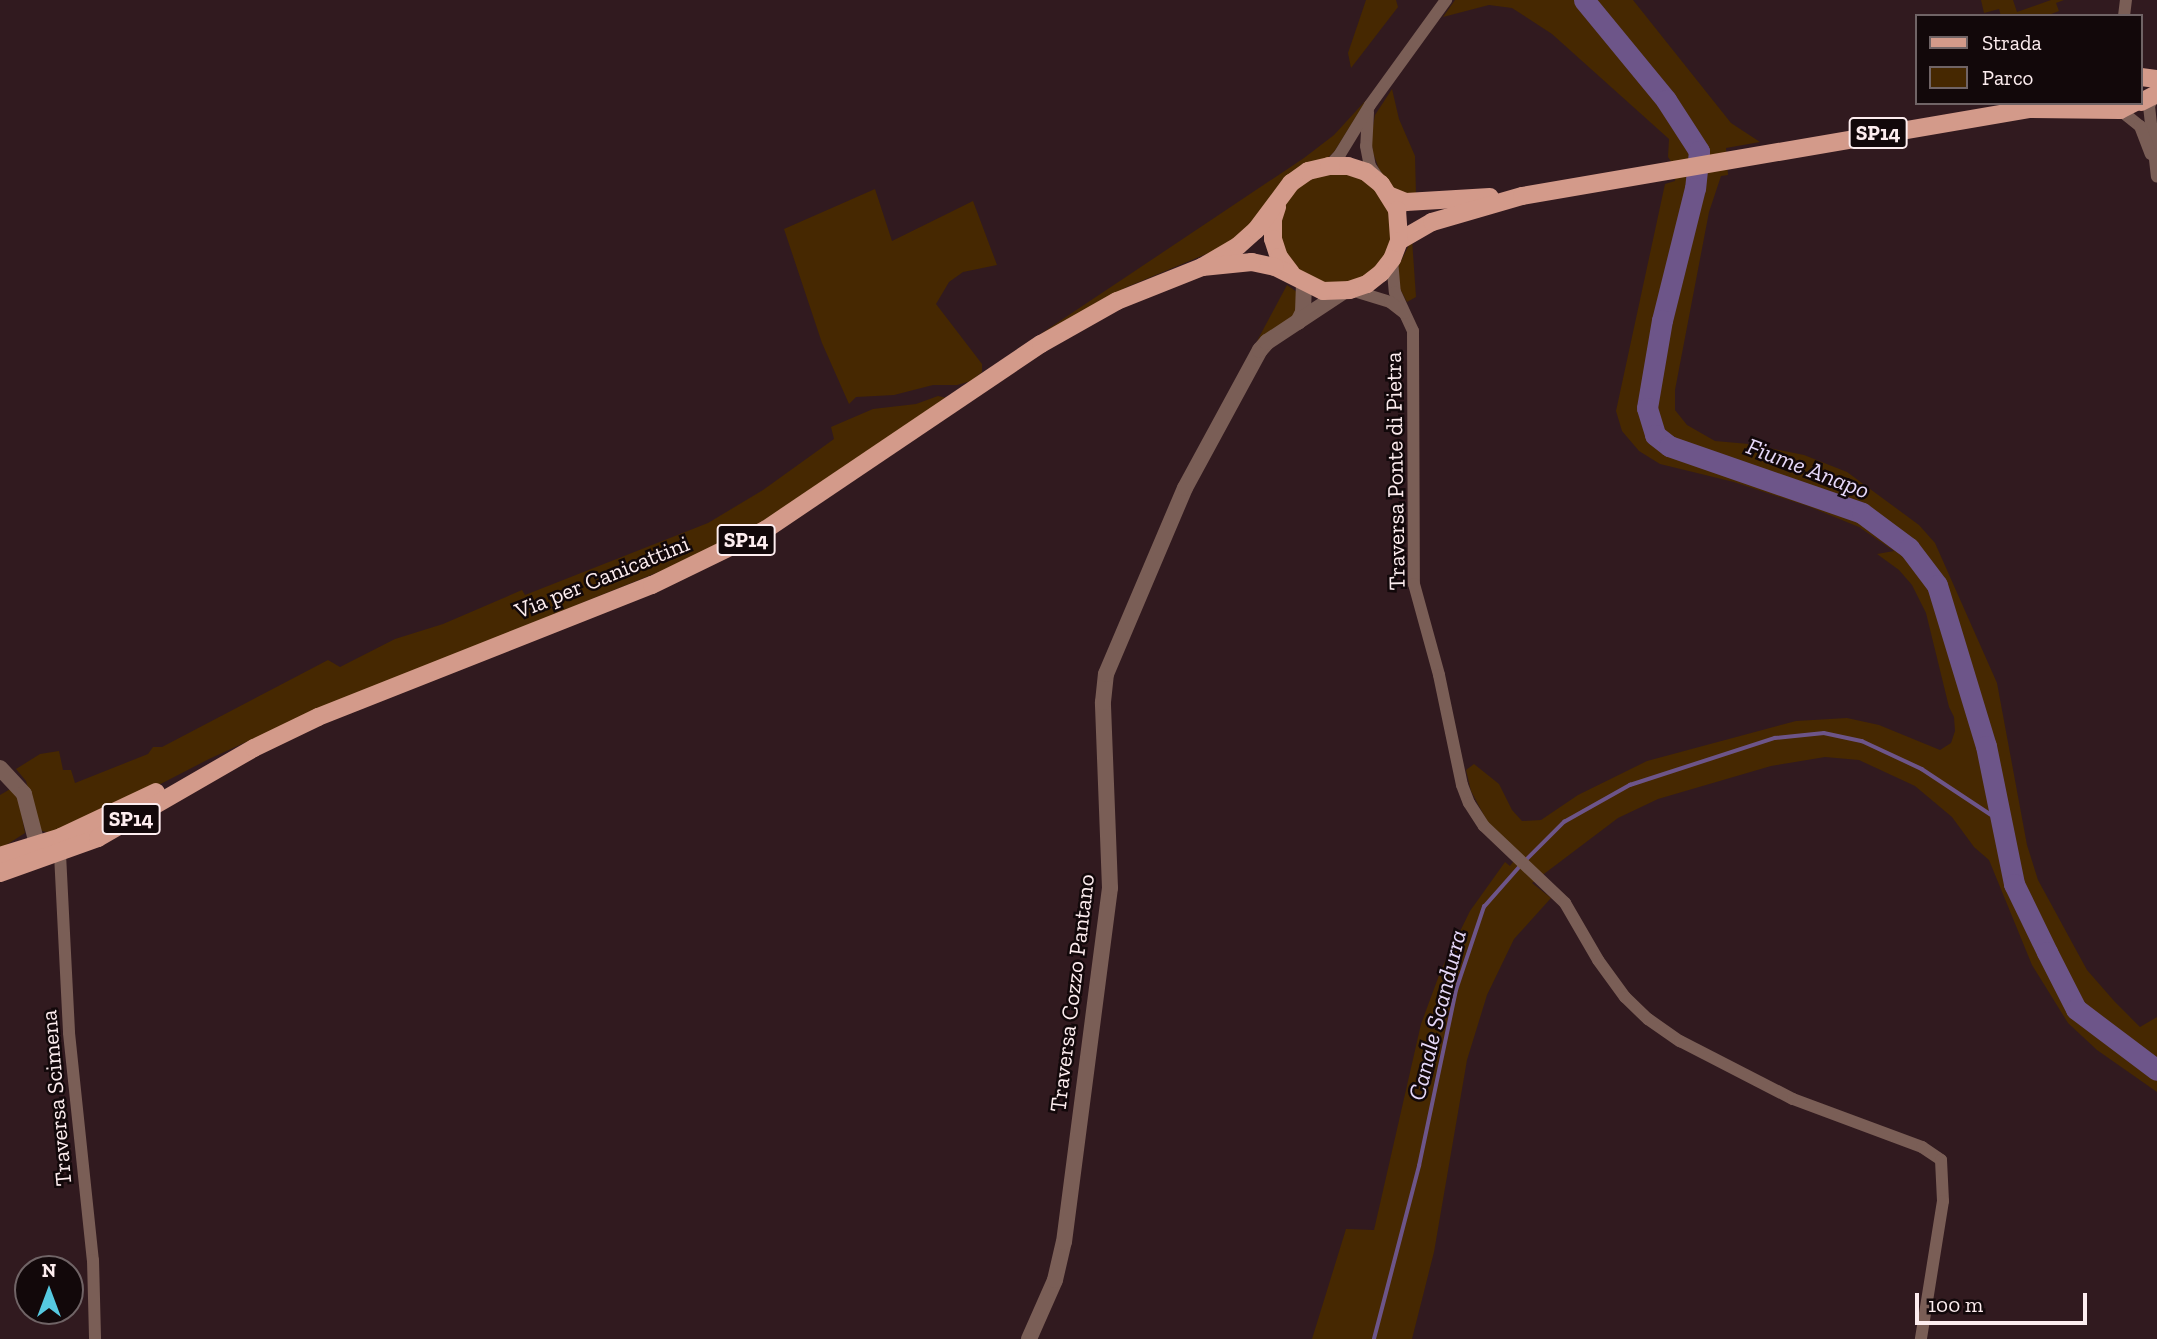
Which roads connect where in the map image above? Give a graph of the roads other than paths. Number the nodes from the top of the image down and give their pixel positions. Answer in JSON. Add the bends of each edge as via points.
{"nodes":[{"id":1,"x":1446,"y":0,"type":"edge"},
{"id":2,"x":1370,"y":105,"type":"junction"},
{"id":3,"x":2138,"y":105,"type":"edge"},
{"id":4,"x":2138,"y":105,"type":"edge"},
{"id":5,"x":2038,"y":106,"type":"edge"},
{"id":6,"x":1329,"y":166,"type":"junction"},
{"id":7,"x":2156,"y":170,"type":"edge"},
{"id":8,"x":1386,"y":190,"type":"junction"},
{"id":9,"x":1522,"y":196,"type":"junction"},
{"id":10,"x":1279,"y":200,"type":"junction"},
{"id":11,"x":1399,"y":241,"type":"junction"},
{"id":12,"x":1392,"y":259,"type":"junction"},
{"id":13,"x":1202,"y":267,"type":"junction"},
{"id":14,"x":1297,"y":278,"type":"junction"},
{"id":15,"x":1347,"y":291,"type":"junction"},
{"id":16,"x":1405,"y":313,"type":"junction"},
{"id":17,"x":1298,"y":322,"type":"junction"},
{"id":18,"x":254,"y":748,"type":"junction"},
{"id":19,"x":0,"y":768,"type":"edge"},
{"id":20,"x":135,"y":803,"type":"junction"},
{"id":21,"x":37,"y":844,"type":"junction"},
{"id":22,"x":60,"y":854,"type":"junction"},
{"id":23,"x":0,"y":856,"type":"edge"},
{"id":24,"x":0,"y":870,"type":"edge"},
{"id":25,"x":94,"y":1339,"type":"edge"},
{"id":26,"x":1029,"y":1339,"type":"edge"},
{"id":27,"x":1921,"y":1339,"type":"edge"}],
"edges":[{"from":1,"to":2,"type":"street"},
{"from":2,"to":6,"type":"street"},
{"from":2,"to":8,"type":"street","via":[[1366,146],[1370,166]]},
{"from":3,"to":7,"type":"street"},
{"from":4,"to":7,"type":"street"},
{"from":5,"to":9,"type":"main road","number":"SP14"},
{"from":6,"to":8,"type":"main road","via":[[1366,172]]},
{"from":6,"to":10,"type":"main road","via":[[1308,171]]},
{"from":8,"to":9,"type":"main road","via":[[1406,202]]},
{"from":8,"to":11,"type":"main road","via":[[1399,218]]},
{"from":9,"to":11,"type":"main road","via":[[1432,222]]},
{"from":10,"to":13,"type":"main road","via":[[1238,246]]},
{"from":10,"to":14,"type":"main road","via":[[1273,239],[1279,257]]},
{"from":11,"to":12,"type":"main road"},
{"from":12,"to":15,"type":"main road","via":[[1381,274]]},
{"from":12,"to":16,"type":"street","name":"Traversa Ponte di Pietra","via":[[1392,280]]},
{"from":13,"to":14,"type":"main road","via":[[1252,262]]},
{"from":13,"to":18,"type":"main road","name":"Via per Canicattini","number":"SP14","via":[[1117,301],[1041,344],[810,501],[711,559],[318,717]]},
{"from":14,"to":15,"type":"main road","via":[[1323,291]]},
{"from":14,"to":17,"type":"street","via":[[1303,312]]},
{"from":15,"to":16,"type":"street","via":[[1390,302]]},
{"from":15,"to":17,"type":"street","name":"Traversa Cozzo Pantano"},
{"from":16,"to":27,"type":"street","name":"Traversa Ponte di Pietra","via":[[1413,331],[1415,389],[1414,584],[1462,785],[1484,826],[1565,903],[1625,997],[1659,1026],[1793,1099],[1922,1147],[1941,1160],[1942,1201]]},
{"from":17,"to":26,"type":"street","name":"Traversa Cozzo Pantano","via":[[1260,351],[1185,488],[1106,674],[1103,702],[1110,888],[1064,1242],[1055,1280]]},
{"from":18,"to":20,"type":"main road","name":"Via per Canicattini","number":"SP14"},
{"from":18,"to":22,"type":"main road","name":"Via per Canicattini","number":"SP14","via":[[98,838]]},
{"from":19,"to":21,"type":"street","via":[[24,794]]},
{"from":20,"to":21,"type":"main road","name":"Via per Canicattini","number":"SP14"},
{"from":20,"to":22,"type":"street","via":[[63,846]]},
{"from":21,"to":22,"type":"street"},
{"from":21,"to":23,"type":"main road","name":"Via per Canicattini","number":"SP14"},
{"from":21,"to":24,"type":"street","via":[[25,860]]},
{"from":22,"to":24,"type":"main road","name":"Via per Canicattini","number":"SP14"},
{"from":22,"to":25,"type":"street","name":"Traversa Scimena","via":[[69,1033],[93,1260]]}]}
